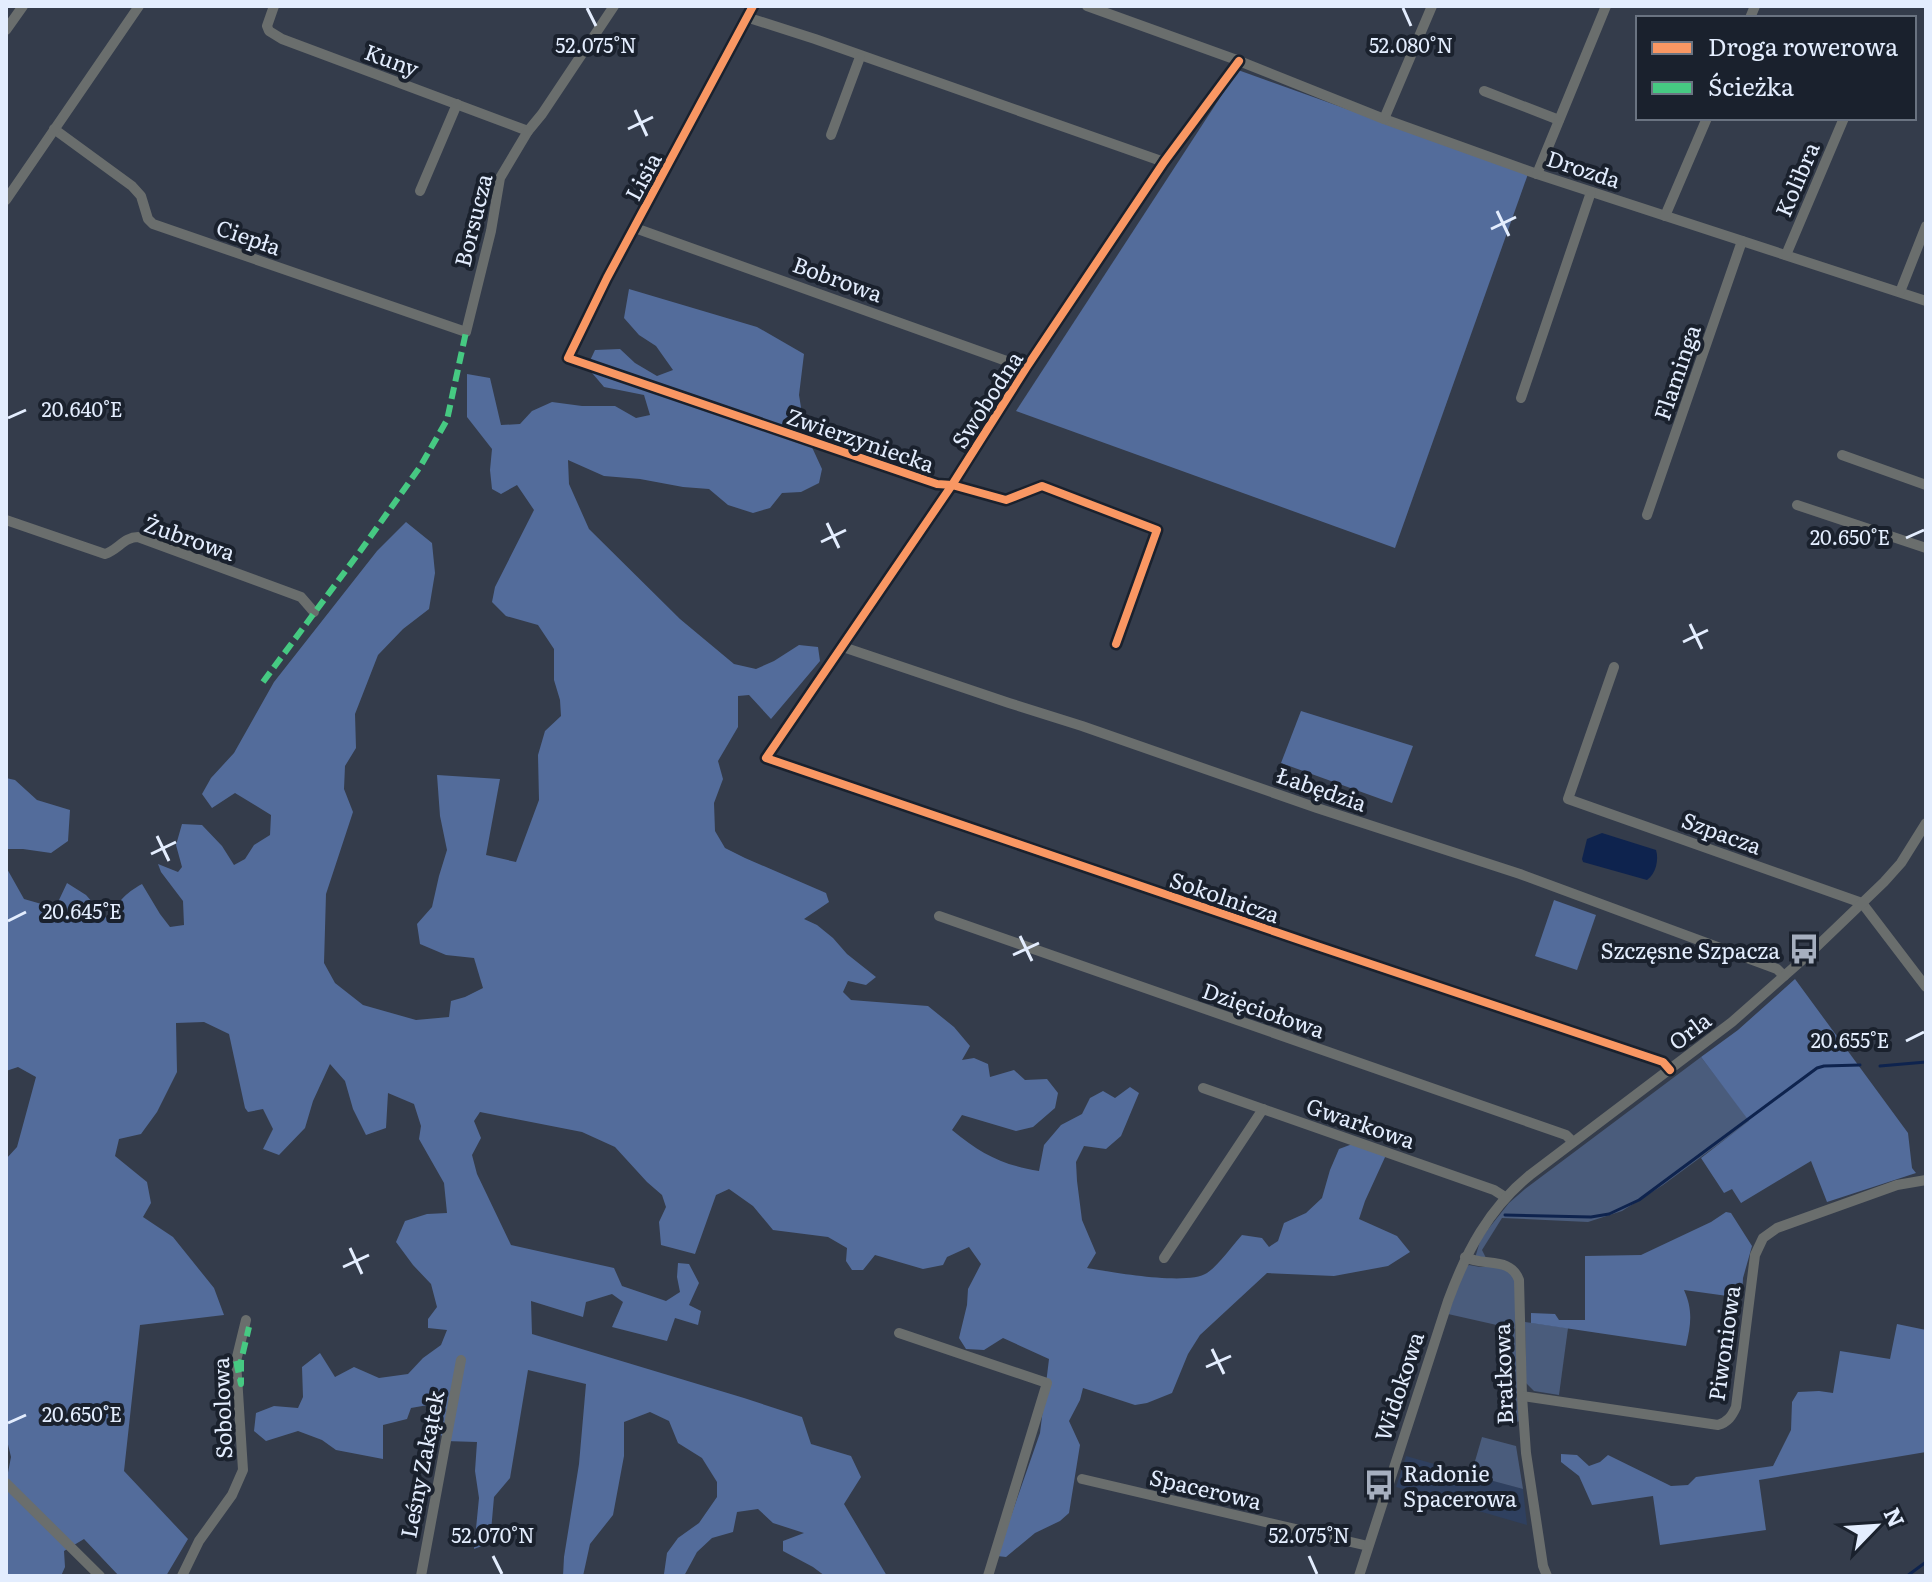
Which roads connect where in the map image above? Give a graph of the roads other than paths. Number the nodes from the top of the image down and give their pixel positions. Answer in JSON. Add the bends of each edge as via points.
{"nodes":[{"id":1,"x":23,"y":6,"type":"edge"},
{"id":2,"x":139,"y":6,"type":"edge"},
{"id":3,"x":274,"y":6,"type":"edge"},
{"id":4,"x":614,"y":6,"type":"edge"},
{"id":5,"x":753,"y":6,"type":"edge"},
{"id":6,"x":1087,"y":6,"type":"edge"},
{"id":7,"x":1432,"y":6,"type":"edge"},
{"id":8,"x":1605,"y":6,"type":"edge"},
{"id":9,"x":746,"y":17,"type":"junction"},
{"id":10,"x":6,"y":30,"type":"edge"},
{"id":11,"x":860,"y":57,"type":"junction"},
{"id":12,"x":1236,"y":60,"type":"junction"},
{"id":13,"x":1484,"y":91,"type":"dead end"},
{"id":14,"x":457,"y":104,"type":"junction"},
{"id":15,"x":1384,"y":119,"type":"junction"},
{"id":16,"x":1559,"y":120,"type":"junction"},
{"id":17,"x":1706,"y":120,"type":"edge"},
{"id":18,"x":1843,"y":120,"type":"edge"},
{"id":19,"x":54,"y":129,"type":"junction"},
{"id":20,"x":528,"y":131,"type":"junction"},
{"id":21,"x":831,"y":135,"type":"dead end"},
{"id":22,"x":1164,"y":162,"type":"junction"},
{"id":23,"x":1537,"y":174,"type":"junction"},
{"id":24,"x":420,"y":191,"type":"dead end"},
{"id":25,"x":1591,"y":192,"type":"junction"},
{"id":26,"x":6,"y":200,"type":"edge"},
{"id":27,"x":1665,"y":216,"type":"junction"},
{"id":28,"x":1926,"y":226,"type":"edge"},
{"id":29,"x":635,"y":228,"type":"junction"},
{"id":30,"x":1742,"y":241,"type":"junction"},
{"id":31,"x":1786,"y":255,"type":"junction"},
{"id":32,"x":607,"y":278,"type":"joint"},
{"id":33,"x":1900,"y":292,"type":"junction"},
{"id":34,"x":1926,"y":301,"type":"edge"},
{"id":35,"x":466,"y":332,"type":"joint"},
{"id":36,"x":1026,"y":368,"type":"junction"},
{"id":37,"x":1521,"y":398,"type":"dead end"},
{"id":38,"x":1842,"y":455,"type":"dead end"},
{"id":39,"x":952,"y":485,"type":"junction"},
{"id":40,"x":1926,"y":485,"type":"edge"},
{"id":41,"x":1797,"y":505,"type":"dead end"},
{"id":42,"x":1647,"y":515,"type":"dead end"},
{"id":43,"x":6,"y":520,"type":"edge"},
{"id":44,"x":1926,"y":548,"type":"edge"},
{"id":45,"x":314,"y":612,"type":"dead end"},
{"id":46,"x":1116,"y":644,"type":"dead end"},
{"id":47,"x":843,"y":647,"type":"junction"},
{"id":48,"x":1614,"y":667,"type":"dead end"},
{"id":49,"x":766,"y":758,"type":"joint"},
{"id":50,"x":1926,"y":823,"type":"edge"},
{"id":51,"x":1862,"y":903,"type":"junction"},
{"id":52,"x":939,"y":916,"type":"dead end"},
{"id":53,"x":1784,"y":976,"type":"junction"},
{"id":54,"x":1926,"y":987,"type":"edge"},
{"id":55,"x":1670,"y":1070,"type":"junction"},
{"id":56,"x":1203,"y":1088,"type":"dead end"},
{"id":57,"x":1263,"y":1109,"type":"junction"},
{"id":58,"x":1573,"y":1142,"type":"junction"},
{"id":59,"x":1926,"y":1180,"type":"edge"},
{"id":60,"x":1505,"y":1197,"type":"junction"},
{"id":61,"x":1465,"y":1257,"type":"junction"},
{"id":62,"x":1164,"y":1258,"type":"dead end"},
{"id":63,"x":246,"y":1320,"type":"dead end"},
{"id":64,"x":899,"y":1333,"type":"dead end"},
{"id":65,"x":461,"y":1360,"type":"dead end"},
{"id":66,"x":1522,"y":1396,"type":"junction"},
{"id":67,"x":1082,"y":1479,"type":"dead end"},
{"id":68,"x":6,"y":1483,"type":"edge"},
{"id":69,"x":1368,"y":1546,"type":"junction"},
{"id":70,"x":100,"y":1576,"type":"edge"},
{"id":71,"x":182,"y":1576,"type":"edge"},
{"id":72,"x":421,"y":1576,"type":"edge"},
{"id":73,"x":988,"y":1576,"type":"edge"},
{"id":74,"x":1359,"y":1576,"type":"edge"},
{"id":75,"x":1547,"y":1576,"type":"edge"}],
"edges":[{"from":1,"to":10,"type":"street"},
{"from":2,"to":19,"type":"street"},
{"from":3,"to":14,"type":"street","name":"Kuny","via":[[267,26],[282,39]]},
{"from":4,"to":20,"type":"street","name":"Borsucza"},
{"from":5,"to":9,"type":"street","name":"Lisia"},
{"from":6,"to":12,"type":"street","name":"Drozda"},
{"from":7,"to":15,"type":"street"},
{"from":8,"to":16,"type":"street"},
{"from":9,"to":11,"type":"street"},
{"from":9,"to":29,"type":"street","name":"Lisia"},
{"from":11,"to":21,"type":"street"},
{"from":11,"to":22,"type":"street"},
{"from":12,"to":15,"type":"street","name":"Drozda"},
{"from":12,"to":22,"type":"street","name":"Swobodna"},
{"from":13,"to":16,"type":"street"},
{"from":14,"to":20,"type":"street","name":"Kuny"},
{"from":14,"to":24,"type":"street"},
{"from":15,"to":23,"type":"street","name":"Drozda"},
{"from":16,"to":23,"type":"street"},
{"from":17,"to":27,"type":"street"},
{"from":18,"to":31,"type":"street","name":"Kolibra"},
{"from":19,"to":26,"type":"street"},
{"from":19,"to":35,"type":"street","name":"Ciepła","via":[[132,186],[153,224]]},
{"from":20,"to":35,"type":"street","name":"Borsucza","via":[[500,178]]},
{"from":22,"to":36,"type":"street","name":"Swobodna"},
{"from":23,"to":25,"type":"street","name":"Drozda"},
{"from":25,"to":27,"type":"street","name":"Drozda"},
{"from":25,"to":37,"type":"street"},
{"from":27,"to":30,"type":"street","name":"Drozda"},
{"from":28,"to":33,"type":"street"},
{"from":29,"to":32,"type":"street","name":"Lisia"},
{"from":29,"to":36,"type":"street","name":"Bobrowa"},
{"from":30,"to":31,"type":"street","name":"Drozda"},
{"from":30,"to":42,"type":"street","name":"Flaminga"},
{"from":31,"to":33,"type":"street","name":"Drozda"},
{"from":32,"to":39,"type":"street","name":"Zwierzyniecka","via":[[568,358]]},
{"from":33,"to":34,"type":"street","name":"Drozda"},
{"from":36,"to":39,"type":"street","name":"Swobodna"},
{"from":38,"to":40,"type":"street"},
{"from":39,"to":46,"type":"street","name":"Zwierzyniecka","via":[[1006,500],[1042,486],[1157,530]]},
{"from":39,"to":47,"type":"street","name":"Swobodna"},
{"from":41,"to":44,"type":"street"},
{"from":43,"to":45,"type":"street","name":"Żubrowa","via":[[105,554],[129,537],[138,537],[301,597]]},
{"from":47,"to":49,"type":"street","name":"Swobodna"},
{"from":47,"to":53,"type":"street","name":"Łabędzia","via":[[1520,874],[1777,969]]},
{"from":48,"to":51,"type":"street","name":"Szpacza","via":[[1568,799]]},
{"from":49,"to":55,"type":"street","name":"Sokolnicza","via":[[1663,1062]]},
{"from":50,"to":51,"type":"street","name":"Orla","via":[[1901,863]]},
{"from":51,"to":53,"type":"street","name":"Orla"},
{"from":51,"to":54,"type":"street"},
{"from":52,"to":58,"type":"street","name":"Dzięciołowa","via":[[1566,1135]]},
{"from":53,"to":55,"type":"street","name":"Orla"},
{"from":55,"to":58,"type":"street","name":"Orla"},
{"from":56,"to":57,"type":"street","name":"Gwarkowa"},
{"from":57,"to":60,"type":"street","name":"Gwarkowa"},
{"from":57,"to":62,"type":"street"},
{"from":58,"to":60,"type":"street","name":"Orla"},
{"from":59,"to":66,"type":"street","name":"Piwoniowa","via":[[1864,1197],[1763,1238],[1755,1255],[1736,1407],[1723,1424]]},
{"from":60,"to":61,"type":"street","name":"Orla"},
{"from":61,"to":66,"type":"street","name":"Bratkowa","via":[[1516,1271]]},
{"from":61,"to":69,"type":"street","name":"Widokowa"},
{"from":63,"to":71,"type":"street","name":"Sobolowa","via":[[236,1361],[243,1470]]},
{"from":64,"to":73,"type":"street","via":[[1047,1383]]},
{"from":65,"to":72,"type":"street","name":"Leśny Zakątek"},
{"from":66,"to":75,"type":"street","name":"Bratkowa"},
{"from":67,"to":69,"type":"street","name":"Spacerowa"},
{"from":68,"to":70,"type":"street"},
{"from":69,"to":74,"type":"street","name":"Widokowa"}]}
